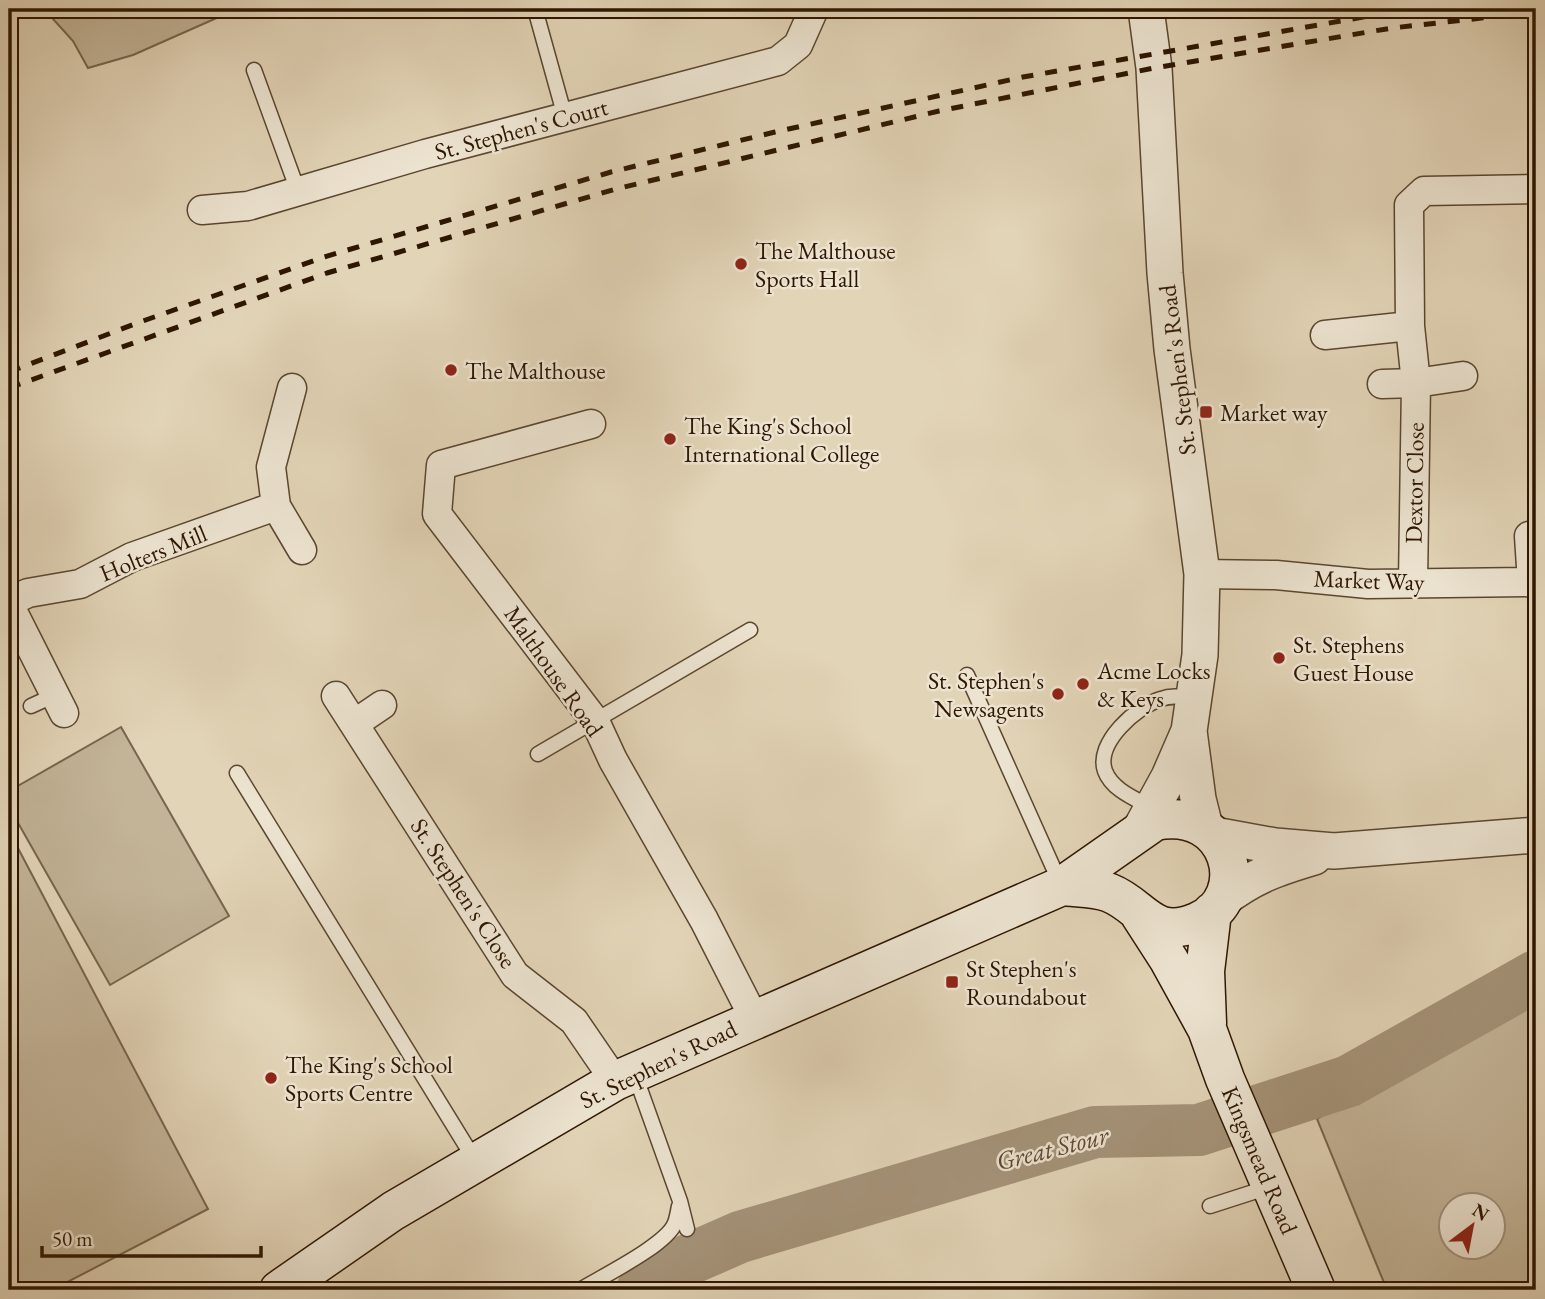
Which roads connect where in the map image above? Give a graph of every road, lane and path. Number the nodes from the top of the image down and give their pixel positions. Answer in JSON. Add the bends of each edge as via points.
{"nodes":[{"id":1,"x":535,"y":9,"type":"edge"},
{"id":2,"x":814,"y":9,"type":"edge"},
{"id":3,"x":1146,"y":9,"type":"edge"},
{"id":4,"x":254,"y":70,"type":"dead end"},
{"id":5,"x":565,"y":117,"type":"junction"},
{"id":6,"x":1536,"y":189,"type":"edge"},
{"id":7,"x":298,"y":191,"type":"junction"},
{"id":8,"x":202,"y":210,"type":"dead end"},
{"id":9,"x":1410,"y":326,"type":"junction"},
{"id":10,"x":1325,"y":335,"type":"dead end"},
{"id":11,"x":1463,"y":376,"type":"dead end"},
{"id":12,"x":1416,"y":383,"type":"junction"},
{"id":13,"x":1382,"y":384,"type":"dead end"},
{"id":14,"x":292,"y":388,"type":"dead end"},
{"id":15,"x":591,"y":424,"type":"dead end"},
{"id":16,"x":276,"y":506,"type":"junction"},
{"id":17,"x":1528,"y":536,"type":"dead end"},
{"id":18,"x":302,"y":550,"type":"dead end"},
{"id":19,"x":1202,"y":574,"type":"junction"},
{"id":20,"x":1534,"y":582,"type":"edge"},
{"id":21,"x":1413,"y":583,"type":"junction"},
{"id":22,"x":15,"y":599,"type":"edge"},
{"id":23,"x":750,"y":630,"type":"dead end"},
{"id":24,"x":967,"y":675,"type":"dead end"},
{"id":25,"x":336,"y":696,"type":"dead end"},
{"id":26,"x":50,"y":704,"type":"dead end"},
{"id":27,"x":382,"y":705,"type":"dead end"},
{"id":28,"x":1191,"y":714,"type":"junction"},
{"id":29,"x":595,"y":721,"type":"junction"},
{"id":30,"x":355,"y":724,"type":"junction"},
{"id":31,"x":538,"y":754,"type":"dead end"},
{"id":32,"x":236,"y":773,"type":"dead end"},
{"id":33,"x":1141,"y":825,"type":"junction"},
{"id":34,"x":1209,"y":831,"type":"junction"},
{"id":35,"x":1536,"y":835,"type":"edge"},
{"id":36,"x":1334,"y":851,"type":"junction"},
{"id":37,"x":1062,"y":886,"type":"junction"},
{"id":38,"x":1217,"y":906,"type":"junction"},
{"id":39,"x":1136,"y":911,"type":"junction"},
{"id":40,"x":754,"y":1018,"type":"junction"},
{"id":41,"x":1207,"y":1029,"type":"junction"},
{"id":42,"x":624,"y":1077,"type":"junction"},
{"id":43,"x":476,"y":1162,"type":"junction"},
{"id":44,"x":1270,"y":1187,"type":"junction"},
{"id":45,"x":680,"y":1201,"type":"junction"},
{"id":46,"x":1210,"y":1206,"type":"dead end"},
{"id":47,"x":687,"y":1230,"type":"dead end"},
{"id":48,"x":1311,"y":1287,"type":"edge"},
{"id":49,"x":279,"y":1290,"type":"edge"},
{"id":50,"x":580,"y":1290,"type":"edge"}],
"edges":[{"from":1,"to":5,"type":"lane"},
{"from":2,"to":5,"type":"street","name":"St. Stephen's Court","via":[[798,44],[778,61]]},
{"from":3,"to":19,"type":"street","name":"St. Stephen's Road","via":[[1172,349]]},
{"from":4,"to":7,"type":"lane"},
{"from":5,"to":7,"type":"street","name":"St. Stephen's Court"},
{"from":6,"to":9,"type":"street","name":"Dextor Close","via":[[1424,191],[1409,205]]},
{"from":7,"to":8,"type":"street","name":"St. Stephen's Court","via":[[248,206]]},
{"from":9,"to":10,"type":"street"},
{"from":9,"to":12,"type":"street","name":"Dextor Close"},
{"from":11,"to":12,"type":"street"},
{"from":12,"to":13,"type":"street"},
{"from":12,"to":21,"type":"street","name":"Dextor Close"},
{"from":14,"to":16,"type":"street","via":[[271,467]]},
{"from":15,"to":29,"type":"street","name":"Malthouse Road","via":[[441,465],[437,513]]},
{"from":16,"to":18,"type":"street"},
{"from":16,"to":22,"type":"street","name":"Holters Mill","via":[[132,557],[80,584]]},
{"from":17,"to":20,"type":"street"},
{"from":19,"to":21,"type":"street","name":"Market Way"},
{"from":19,"to":28,"type":"street","name":"St. Stephen's Road","via":[[1200,654]]},
{"from":20,"to":21,"type":"street","name":"Market Way"},
{"from":22,"to":26,"type":"street"},
{"from":23,"to":29,"type":"lane"},
{"from":24,"to":37,"type":"lane"},
{"from":25,"to":30,"type":"street","name":"St. Stephen's Close"},
{"from":27,"to":30,"type":"street"},
{"from":28,"to":33,"type":"street","name":"St. Stephen's Road","via":[[1169,777]]},
{"from":28,"to":33,"type":"lane","via":[[1174,696],[1158,699],[1113,734],[1104,754],[1105,772]]},
{"from":28,"to":34,"type":"street","name":"St. Stephen's Road","via":[[1198,799]]},
{"from":29,"to":31,"type":"lane"},
{"from":29,"to":40,"type":"street","name":"Malthouse Road"},
{"from":30,"to":42,"type":"street","name":"St. Stephen's Close","via":[[516,975],[574,1021]]},
{"from":32,"to":43,"type":"lane"},
{"from":33,"to":34,"type":"main road","name":"St. Stephen's Road","via":[[1172,818],[1189,820]]},
{"from":33,"to":37,"type":"main road","name":"St. Stephen's Road"},
{"from":33,"to":39,"type":"main road","name":"St. Stephen's Road","via":[[1123,854],[1119,872],[1122,890]]},
{"from":34,"to":36,"type":"street","via":[[1275,846]]},
{"from":34,"to":38,"type":"main road","name":"St. Stephen's Road","via":[[1227,859],[1229,873]]},
{"from":35,"to":36,"type":"street"},
{"from":36,"to":38,"type":"street","via":[[1245,882]]},
{"from":37,"to":39,"type":"main road","via":[[1110,893]]},
{"from":37,"to":40,"type":"main road","name":"St. Stephen's Road"},
{"from":38,"to":39,"type":"main road","via":[[1199,921],[1177,927],[1154,923]]},
{"from":38,"to":41,"type":"main road","name":"Kingsmead Road","via":[[1205,971]]},
{"from":39,"to":41,"type":"main road","name":"Kingsmead Road"},
{"from":40,"to":42,"type":"main road","name":"St. Stephen's Road"},
{"from":41,"to":44,"type":"main road","name":"Kingsmead Road"},
{"from":42,"to":43,"type":"main road","name":"St. Stephen's Road"},
{"from":42,"to":45,"type":"lane"},
{"from":43,"to":49,"type":"main road","name":"St. Stephen's Road","via":[[393,1211]]},
{"from":44,"to":46,"type":"lane"},
{"from":44,"to":48,"type":"main road","name":"Kingsmead Road"},
{"from":45,"to":47,"type":"lane"},
{"from":45,"to":50,"type":"lane","via":[[670,1231]]}]}
